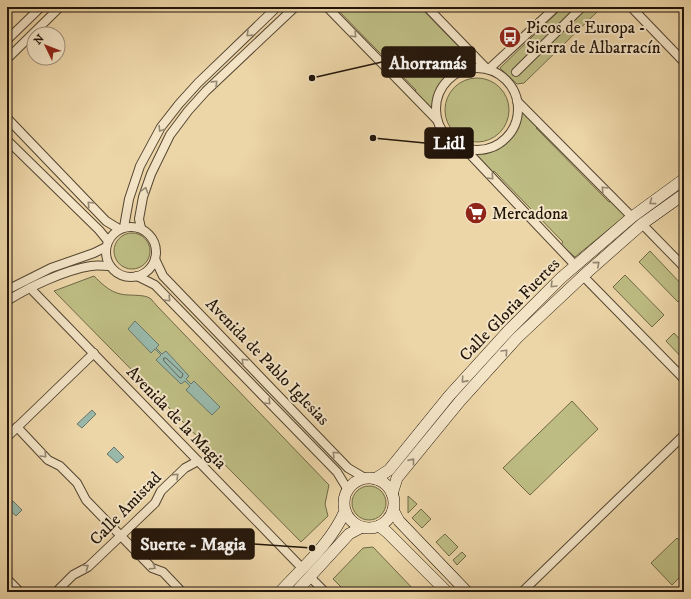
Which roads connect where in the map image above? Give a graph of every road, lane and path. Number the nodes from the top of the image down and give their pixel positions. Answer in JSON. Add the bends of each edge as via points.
{"nodes":[{"id":1,"x":41,"y":7,"type":"edge"},
{"id":2,"x":60,"y":7,"type":"edge"},
{"id":3,"x":277,"y":7,"type":"edge"},
{"id":4,"x":295,"y":7,"type":"edge"},
{"id":5,"x":327,"y":7,"type":"edge"},
{"id":6,"x":427,"y":7,"type":"edge"},
{"id":7,"x":556,"y":7,"type":"edge"},
{"id":8,"x":582,"y":7,"type":"edge"},
{"id":9,"x":631,"y":7,"type":"edge"},
{"id":10,"x":7,"y":40,"type":"edge"},
{"id":11,"x":7,"y":59,"type":"edge"},
{"id":12,"x":684,"y":62,"type":"edge"},
{"id":13,"x":488,"y":69,"type":"junction"},
{"id":14,"x":516,"y":72,"type":"dead end"},
{"id":15,"x":517,"y":100,"type":"junction"},
{"id":16,"x":7,"y":118,"type":"edge"},
{"id":17,"x":437,"y":120,"type":"junction"},
{"id":18,"x":7,"y":140,"type":"edge"},
{"id":19,"x":464,"y":148,"type":"junction"},
{"id":20,"x":684,"y":179,"type":"edge"},
{"id":21,"x":684,"y":194,"type":"edge"},
{"id":22,"x":632,"y":217,"type":"junction"},
{"id":23,"x":642,"y":224,"type":"junction"},
{"id":24,"x":122,"y":228,"type":"junction"},
{"id":25,"x":141,"y":228,"type":"junction"},
{"id":26,"x":107,"y":244,"type":"junction"},
{"id":27,"x":155,"y":260,"type":"junction"},
{"id":28,"x":575,"y":265,"type":"junction"},
{"id":29,"x":110,"y":266,"type":"junction"},
{"id":30,"x":684,"y":267,"type":"edge"},
{"id":31,"x":137,"y":276,"type":"junction"},
{"id":32,"x":582,"y":276,"type":"junction"},
{"id":33,"x":30,"y":288,"type":"junction"},
{"id":34,"x":7,"y":290,"type":"edge"},
{"id":35,"x":7,"y":301,"type":"edge"},
{"id":36,"x":94,"y":353,"type":"junction"},
{"id":37,"x":684,"y":379,"type":"edge"},
{"id":38,"x":17,"y":427,"type":"junction"},
{"id":39,"x":684,"y":435,"type":"edge"},
{"id":40,"x":7,"y":437,"type":"edge"},
{"id":41,"x":198,"y":461,"type":"junction"},
{"id":42,"x":370,"y":479,"type":"junction"},
{"id":43,"x":348,"y":490,"type":"junction"},
{"id":44,"x":392,"y":494,"type":"junction"},
{"id":45,"x":393,"y":510,"type":"junction"},
{"id":46,"x":345,"y":511,"type":"junction"},
{"id":47,"x":379,"y":526,"type":"junction"},
{"id":48,"x":362,"y":527,"type":"junction"},
{"id":49,"x":121,"y":536,"type":"junction"},
{"id":50,"x":302,"y":568,"type":"junction"},
{"id":51,"x":310,"y":576,"type":"junction"},
{"id":52,"x":7,"y":579,"type":"edge"},
{"id":53,"x":20,"y":592,"type":"edge"},
{"id":54,"x":56,"y":592,"type":"edge"},
{"id":55,"x":182,"y":592,"type":"edge"},
{"id":56,"x":280,"y":592,"type":"edge"},
{"id":57,"x":296,"y":592,"type":"edge"},
{"id":58,"x":325,"y":592,"type":"edge"},
{"id":59,"x":447,"y":592,"type":"edge"},
{"id":60,"x":467,"y":592,"type":"edge"},
{"id":61,"x":522,"y":592,"type":"edge"}],
"edges":[{"from":1,"to":10,"type":"street"},
{"from":2,"to":11,"type":"street"},
{"from":3,"to":24,"type":"street","one_way":true,"via":[[198,83],[161,127],[140,166]]},
{"from":25,"to":4,"type":"street","one_way":true,"via":[[139,219],[143,197],[170,135],[206,91]]},
{"from":5,"to":17,"type":"street","one_way":true},
{"from":6,"to":13,"type":"street"},
{"from":7,"to":13,"type":"street"},
{"from":8,"to":14,"type":"street"},
{"from":9,"to":12,"type":"street"},
{"from":13,"to":15,"type":"street","via":[[504,78]]},
{"from":13,"to":17,"type":"street","via":[[463,70],[452,76],[443,85],[438,96]]},
{"from":15,"to":19,"type":"street","via":[[518,113],[515,125],[500,143],[476,150]]},
{"from":22,"to":15,"type":"street","one_way":true},
{"from":24,"to":16,"type":"street","one_way":true,"via":[[106,221]]},
{"from":17,"to":19,"type":"street","via":[[448,139]]},
{"from":18,"to":26,"type":"street","via":[[99,230]]},
{"from":19,"to":28,"type":"street","one_way":true},
{"from":20,"to":22,"type":"main road","name":"Calle Gloria Fuertes","one_way":true},
{"from":21,"to":23,"type":"main road","name":"Calle Gloria Fuertes"},
{"from":22,"to":28,"type":"main road","name":"Calle Gloria Fuertes"},
{"from":23,"to":30,"type":"street"},
{"from":32,"to":23,"type":"main road","name":"Calle Gloria Fuertes","one_way":true},
{"from":24,"to":25,"type":"street"},
{"from":24,"to":26,"type":"street","via":[[113,234]]},
{"from":25,"to":27,"type":"street","via":[[148,232],[156,245]]},
{"from":26,"to":29,"type":"street","via":[[107,260]]},
{"from":26,"to":34,"type":"street","via":[[89,255],[51,268]]},
{"from":27,"to":31,"type":"street","via":[[145,273]]},
{"from":42,"to":27,"type":"street","name":"Avenida de Pablo Iglesias","one_way":true,"via":[[348,468],[168,282]]},
{"from":28,"to":42,"type":"main road","name":"Calle Gloria Fuertes","one_way":true,"via":[[504,335],[449,396],[389,470]]},
{"from":29,"to":31,"type":"street","via":[[122,275]]},
{"from":29,"to":33,"type":"street","via":[[92,266]]},
{"from":31,"to":43,"type":"street","name":"Avenida de Pablo Iglesias","one_way":true,"via":[[155,285],[337,472]]},
{"from":32,"to":37,"type":"street"},
{"from":44,"to":32,"type":"main road","name":"Calle Gloria Fuertes","one_way":true,"via":[[397,478],[460,401],[518,338]]},
{"from":33,"to":35,"type":"street"},
{"from":33,"to":36,"type":"street","name":"Avenida de la Magia"},
{"from":36,"to":38,"type":"street"},
{"from":36,"to":41,"type":"street","name":"Avenida de la Magia"},
{"from":38,"to":40,"type":"street"},
{"from":38,"to":49,"type":"street","one_way":true,"via":[[48,460],[60,466],[77,483],[86,500]]},
{"from":39,"to":61,"type":"street"},
{"from":49,"to":41,"type":"street","name":"Calle Amistad","one_way":true,"via":[[155,503],[160,491],[185,468]]},
{"from":41,"to":50,"type":"street","name":"Avenida de la Magia"},
{"from":42,"to":43,"type":"main road","via":[[353,484]]},
{"from":42,"to":44,"type":"main road","via":[[385,484]]},
{"from":43,"to":46,"type":"main road","via":[[344,499]]},
{"from":44,"to":45,"type":"main road"},
{"from":45,"to":47,"type":"main road","via":[[387,520]]},
{"from":45,"to":60,"type":"main road","via":[[399,521]]},
{"from":46,"to":48,"type":"main road","via":[[351,520]]},
{"from":46,"to":50,"type":"main road","via":[[330,538]]},
{"from":47,"to":48,"type":"main road"},
{"from":47,"to":59,"type":"main road"},
{"from":48,"to":51,"type":"main road","via":[[349,534]]},
{"from":54,"to":49,"type":"street","name":"Calle Amistad","one_way":true},
{"from":49,"to":55,"type":"street","one_way":true,"via":[[152,568],[163,572]]},
{"from":50,"to":56,"type":"main road"},
{"from":51,"to":57,"type":"main road"},
{"from":51,"to":58,"type":"street"},
{"from":52,"to":53,"type":"street"}]}
